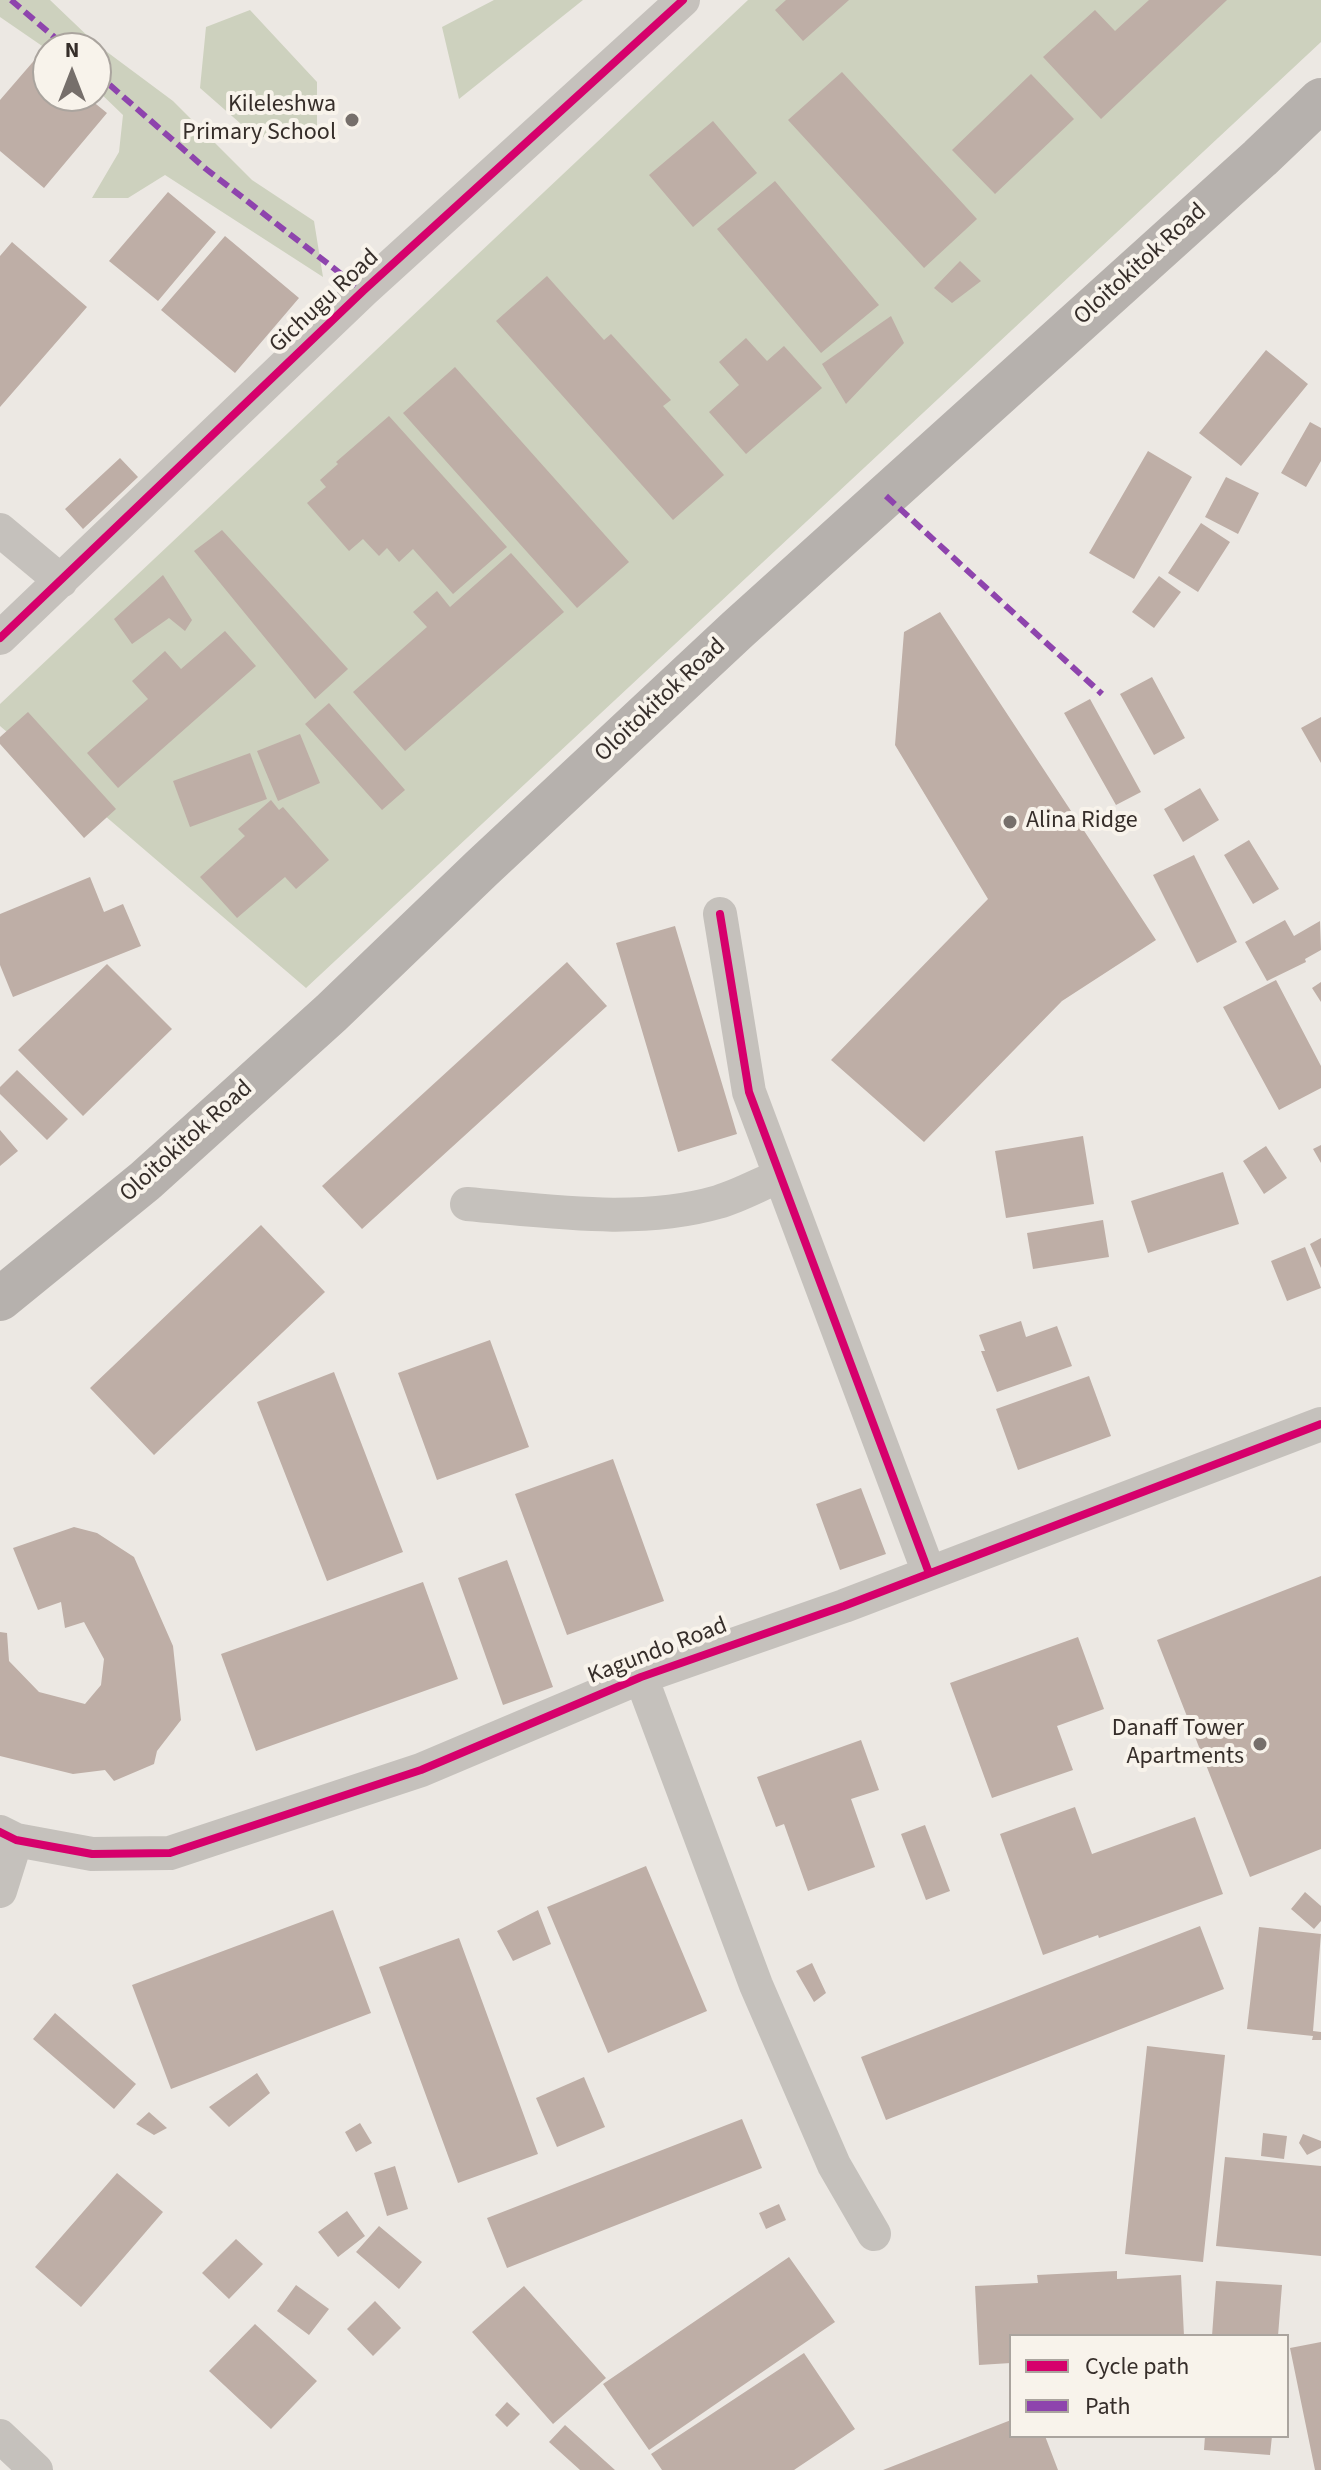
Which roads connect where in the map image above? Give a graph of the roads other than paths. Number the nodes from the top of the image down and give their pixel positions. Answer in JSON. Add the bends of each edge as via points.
{"nodes":[{"id":1,"x":683,"y":0,"type":"edge"},
{"id":2,"x":1321,"y":100,"type":"edge"},
{"id":3,"x":0,"y":530,"type":"edge"},
{"id":4,"x":61,"y":581,"type":"junction"},
{"id":5,"x":0,"y":638,"type":"edge"},
{"id":6,"x":720,"y":914,"type":"dead end"},
{"id":7,"x":780,"y":1176,"type":"junction"},
{"id":8,"x":467,"y":1204,"type":"dead end"},
{"id":9,"x":0,"y":1299,"type":"edge"},
{"id":10,"x":1321,"y":1424,"type":"edge"},
{"id":11,"x":929,"y":1573,"type":"junction"},
{"id":12,"x":641,"y":1677,"type":"junction"},
{"id":13,"x":8,"y":1836,"type":"edge"},
{"id":14,"x":0,"y":1891,"type":"edge"},
{"id":15,"x":874,"y":2234,"type":"dead end"},
{"id":16,"x":0,"y":2436,"type":"edge"},
{"id":17,"x":36,"y":2470,"type":"edge"}],
"edges":[{"from":1,"to":4,"type":"street","name":"Gichugu Road","via":[[363,291]]},
{"from":2,"to":9,"type":"main road","name":"Oloitokitok Road","via":[[726,640],[331,1013],[145,1181]]},
{"from":3,"to":4,"type":"street"},
{"from":4,"to":5,"type":"street","name":"Gichugu Road"},
{"from":6,"to":7,"type":"street","via":[[749,1092]]},
{"from":7,"to":8,"type":"street","via":[[718,1202],[648,1214]]},
{"from":7,"to":11,"type":"street"},
{"from":10,"to":11,"type":"street","name":"Kagundo Road"},
{"from":11,"to":12,"type":"street","name":"Kagundo Road"},
{"from":12,"to":13,"type":"street","name":"Kagundo Road","via":[[421,1770],[170,1853],[92,1854]]},
{"from":12,"to":15,"type":"street","via":[[756,1985],[834,2165]]},
{"from":13,"to":14,"type":"street"},
{"from":16,"to":17,"type":"street"}]}
